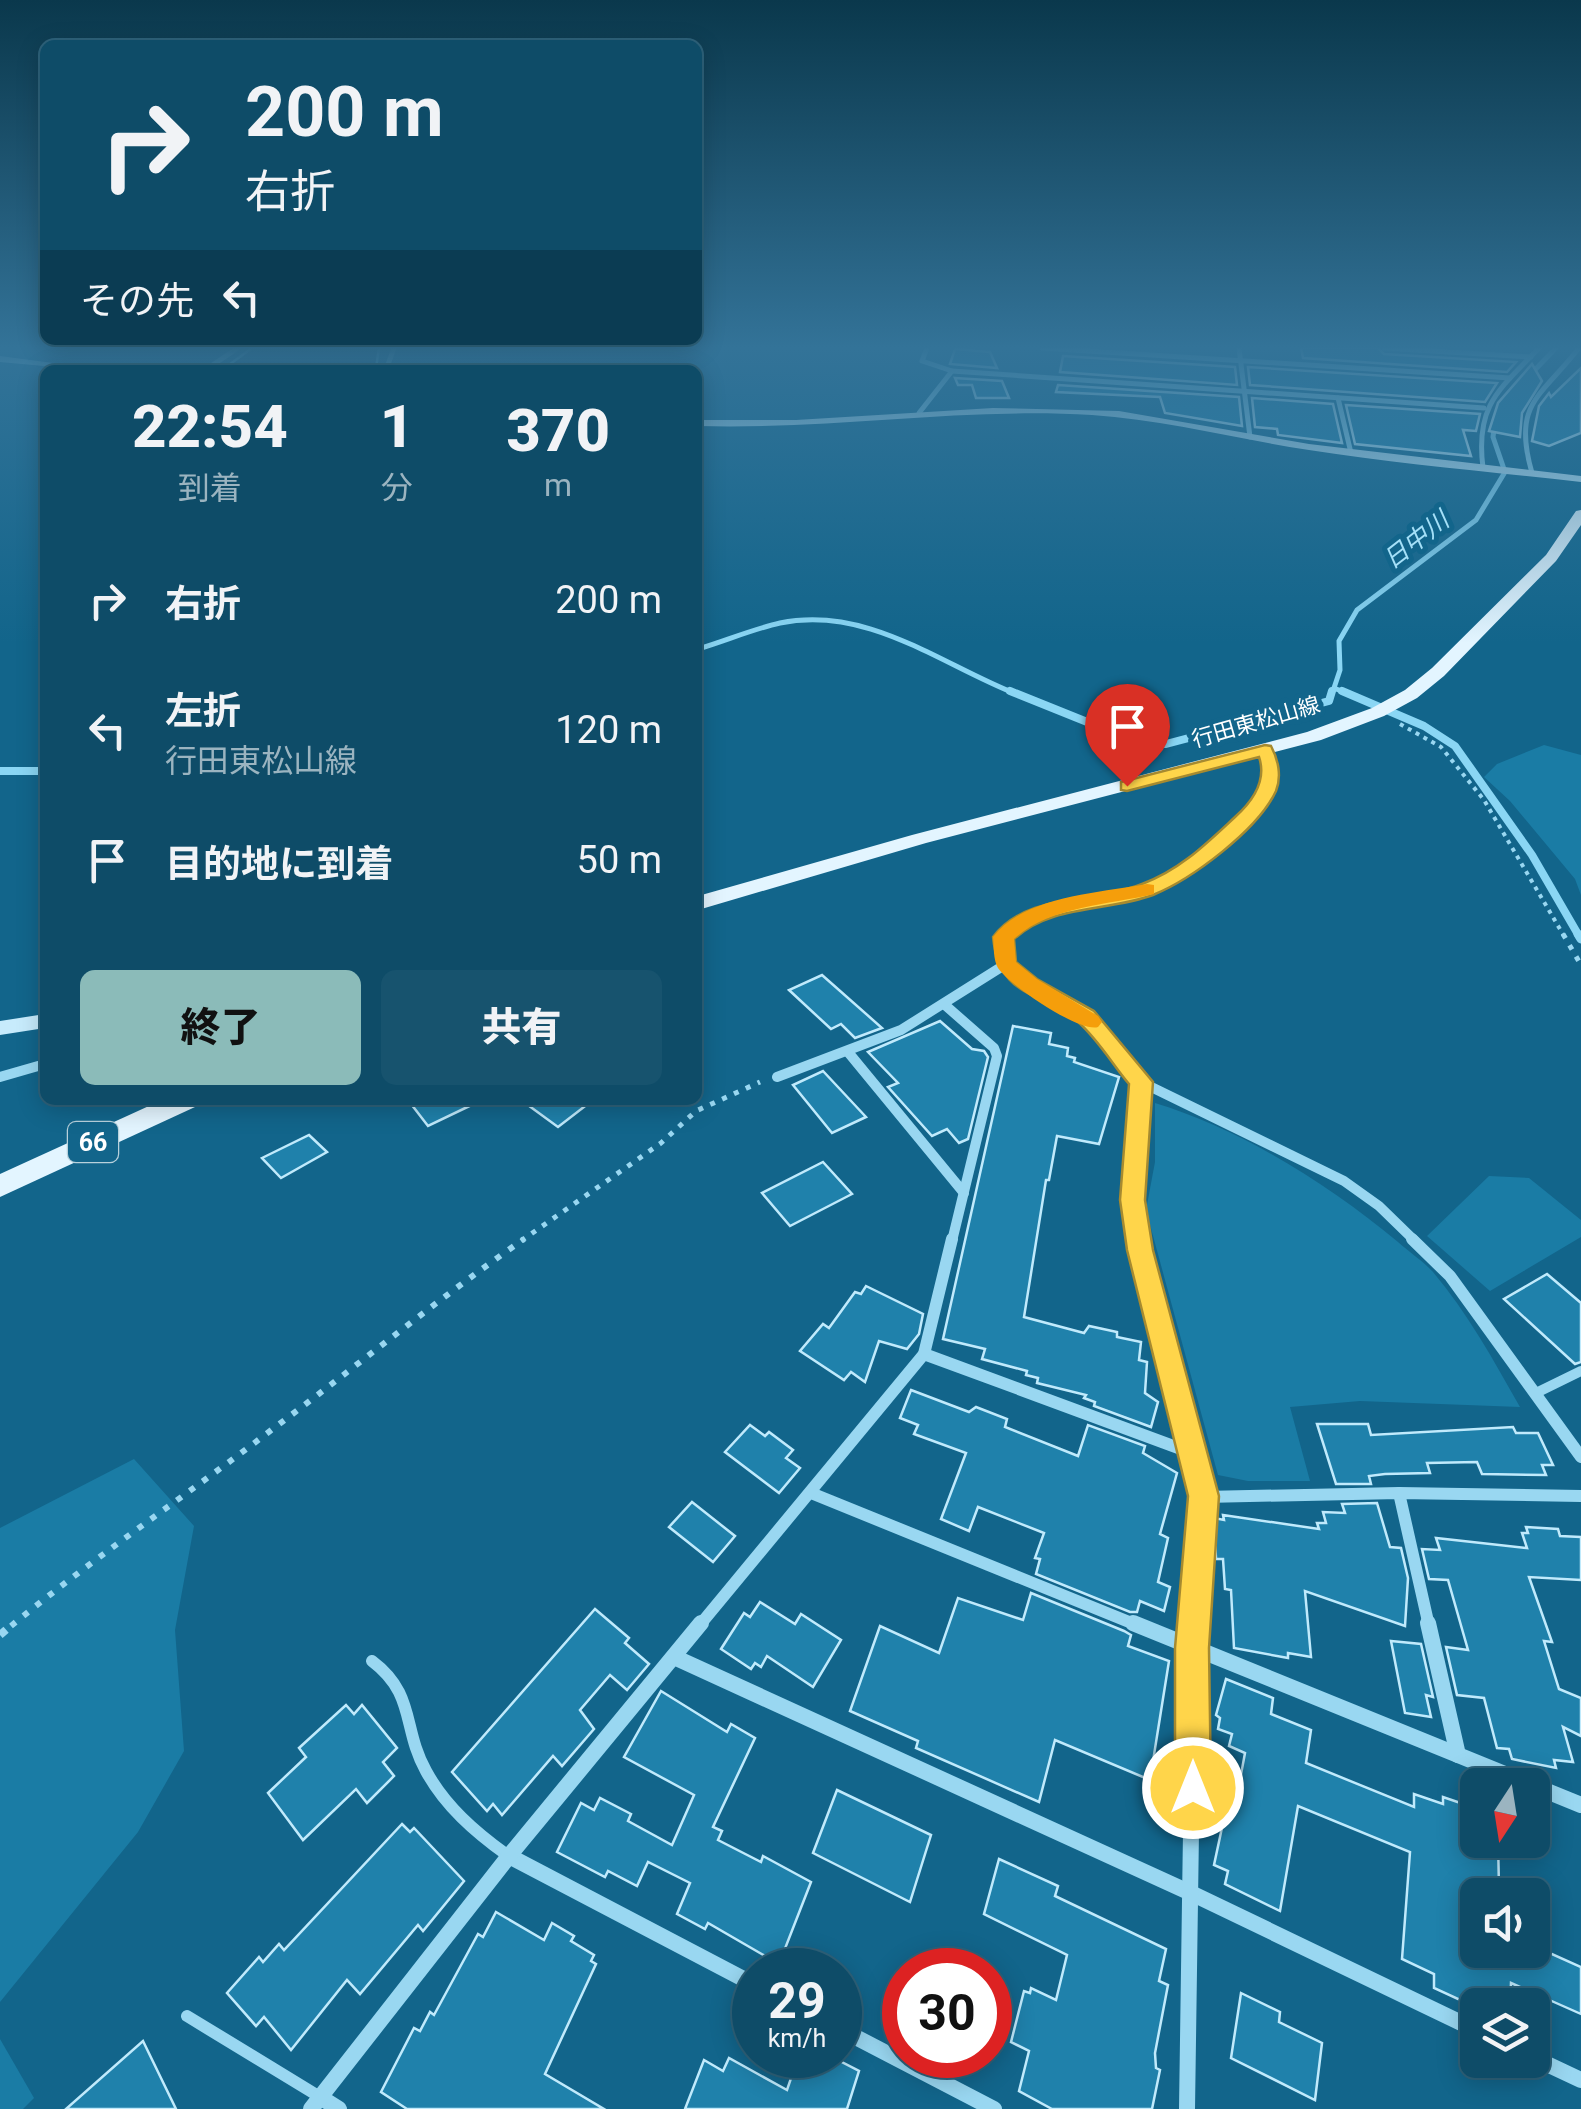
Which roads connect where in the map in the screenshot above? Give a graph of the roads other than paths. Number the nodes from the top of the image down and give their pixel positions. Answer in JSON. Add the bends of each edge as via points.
{"nodes":[{"id":1,"x":1309,"y":446,"type":"edge"},
{"id":2,"x":1349,"y":446,"type":"edge"},
{"id":3,"x":1479,"y":446,"type":"edge"},
{"id":4,"x":1523,"y":446,"type":"edge"},
{"id":5,"x":1351,"y":453,"type":"junction"},
{"id":6,"x":1483,"y":468,"type":"junction"},
{"id":7,"x":1532,"y":473,"type":"junction"},
{"id":8,"x":1581,"y":479,"type":"edge"},
{"id":9,"x":1581,"y":514,"type":"edge"},
{"id":10,"x":1265,"y":750,"type":"junction"},
{"id":11,"x":702,"y":901,"type":"edge"},
{"id":12,"x":1006,"y":964,"type":"junction"},
{"id":13,"x":945,"y":1004,"type":"junction"},
{"id":14,"x":40,"y":1022,"type":"edge"},
{"id":15,"x":0,"y":1028,"type":"edge"},
{"id":16,"x":848,"y":1052,"type":"junction"},
{"id":17,"x":40,"y":1065,"type":"edge"},
{"id":18,"x":0,"y":1077,"type":"edge"},
{"id":19,"x":777,"y":1077,"type":"road end"},
{"id":20,"x":1141,"y":1082,"type":"junction"},
{"id":21,"x":175,"y":1105,"type":"edge"},
{"id":22,"x":0,"y":1186,"type":"edge"},
{"id":23,"x":964,"y":1193,"type":"junction"},
{"id":24,"x":924,"y":1354,"type":"junction"},
{"id":25,"x":1581,"y":1371,"type":"edge"},
{"id":26,"x":1536,"y":1393,"type":"junction"},
{"id":27,"x":1192,"y":1452,"type":"junction"},
{"id":28,"x":1581,"y":1457,"type":"edge"},
{"id":29,"x":811,"y":1493,"type":"junction"},
{"id":30,"x":1399,"y":1493,"type":"junction"},
{"id":31,"x":1204,"y":1496,"type":"junction"},
{"id":32,"x":1581,"y":1496,"type":"edge"},
{"id":33,"x":1192,"y":1648,"type":"junction"},
{"id":34,"x":674,"y":1657,"type":"junction"},
{"id":35,"x":372,"y":1661,"type":"dead end"},
{"id":36,"x":1458,"y":1755,"type":"junction"},
{"id":37,"x":1490,"y":1768,"type":"edge"},
{"id":38,"x":1550,"y":1792,"type":"edge"},
{"id":39,"x":1581,"y":1805,"type":"edge"},
{"id":40,"x":509,"y":1856,"type":"junction"},
{"id":41,"x":1193,"y":1894,"type":"junction"},
{"id":42,"x":732,"y":1972,"type":"edge"},
{"id":43,"x":187,"y":2016,"type":"dead end"},
{"id":44,"x":1460,"y":2022,"type":"edge"},
{"id":45,"x":862,"y":2040,"type":"edge"},
{"id":46,"x":1550,"y":2065,"type":"edge"},
{"id":47,"x":1581,"y":2080,"type":"edge"},
{"id":48,"x":315,"y":2103,"type":"edge"},
{"id":49,"x":338,"y":2109,"type":"edge"},
{"id":50,"x":994,"y":2109,"type":"edge"},
{"id":51,"x":1187,"y":2109,"type":"edge"}],
"edges":[{"from":1,"to":5,"type":"street"},
{"from":2,"to":5,"type":"street"},
{"from":3,"to":6,"type":"street"},
{"from":4,"to":7,"type":"street"},
{"from":5,"to":6,"type":"street"},
{"from":6,"to":7,"type":"street"},
{"from":7,"to":8,"type":"street"},
{"from":9,"to":10,"type":"main road","name":"行田東松山線","via":[[1552,558],[1411,694]]},
{"from":10,"to":11,"type":"main road","name":"行田東松山線"},
{"from":10,"to":12,"type":"street","via":[[1268,789],[1200,861],[1143,892],[1020,922],[1003,937]]},
{"from":12,"to":13,"type":"street"},
{"from":12,"to":20,"type":"street","via":[[1086,1017]]},
{"from":13,"to":16,"type":"street"},
{"from":13,"to":23,"type":"street","via":[[997,1056]]},
{"from":14,"to":15,"type":"street"},
{"from":16,"to":19,"type":"street"},
{"from":16,"to":23,"type":"street"},
{"from":17,"to":18,"type":"street"},
{"from":20,"to":26,"type":"street","via":[[1344,1181],[1379,1206],[1450,1276]]},
{"from":20,"to":27,"type":"street","via":[[1132,1200]]},
{"from":21,"to":22,"type":"main road","number":"66"},
{"from":23,"to":24,"type":"street"},
{"from":24,"to":27,"type":"street"},
{"from":24,"to":29,"type":"street"},
{"from":25,"to":26,"type":"lane"},
{"from":26,"to":28,"type":"street"},
{"from":27,"to":31,"type":"street"},
{"from":29,"to":33,"type":"street"},
{"from":29,"to":34,"type":"street"},
{"from":30,"to":31,"type":"street"},
{"from":30,"to":32,"type":"street"},
{"from":30,"to":36,"type":"street"},
{"from":31,"to":33,"type":"street"},
{"from":33,"to":36,"type":"street"},
{"from":33,"to":41,"type":"street"},
{"from":34,"to":40,"type":"street"},
{"from":34,"to":41,"type":"street"},
{"from":35,"to":40,"type":"lane","via":[[395,1678],[426,1770],[466,1826]]},
{"from":36,"to":37,"type":"street"},
{"from":38,"to":39,"type":"street"},
{"from":40,"to":42,"type":"street"},
{"from":40,"to":48,"type":"street"},
{"from":41,"to":44,"type":"street"},
{"from":41,"to":51,"type":"street"},
{"from":43,"to":48,"type":"lane"},
{"from":45,"to":50,"type":"street"},
{"from":46,"to":47,"type":"street"},
{"from":48,"to":49,"type":"street"}]}
